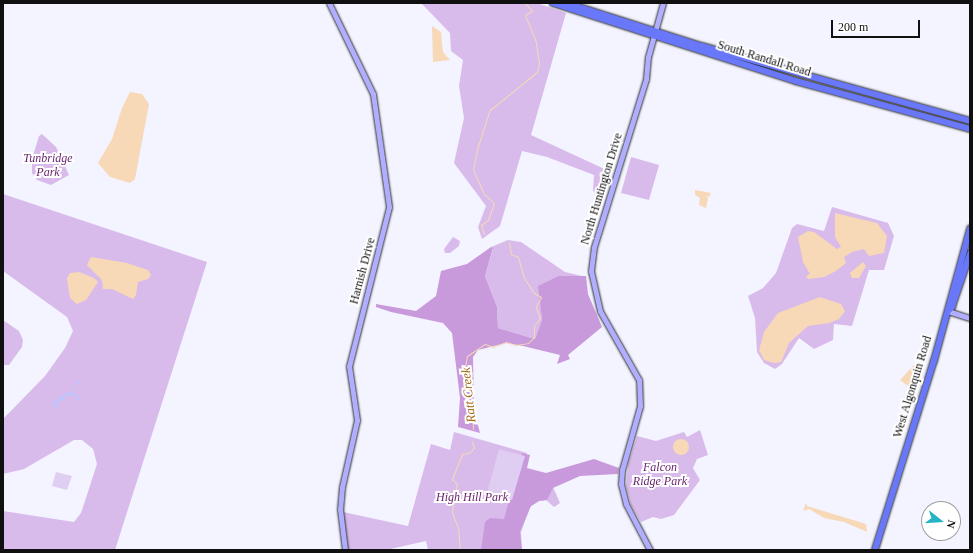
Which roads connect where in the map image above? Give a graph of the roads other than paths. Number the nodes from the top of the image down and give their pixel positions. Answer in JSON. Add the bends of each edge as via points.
{"nodes":[{"id":1,"x":329,"y":3,"type":"edge"},
{"id":2,"x":553,"y":3,"type":"edge"},
{"id":3,"x":567,"y":3,"type":"edge"},
{"id":4,"x":663,"y":3,"type":"edge"},
{"id":5,"x":655,"y":34,"type":"junction"},
{"id":6,"x":970,"y":121,"type":"edge"},
{"id":7,"x":970,"y":129,"type":"edge"},
{"id":8,"x":970,"y":229,"type":"edge"},
{"id":9,"x":970,"y":254,"type":"edge"},
{"id":10,"x":948,"y":311,"type":"junction"},
{"id":11,"x":970,"y":318,"type":"edge"},
{"id":12,"x":345,"y":550,"type":"edge"},
{"id":13,"x":650,"y":550,"type":"edge"},
{"id":14,"x":875,"y":550,"type":"edge"}],
"edges":[{"from":1,"to":12,"type":"street","name":"Harnish Drive","via":[[373,94],[389,207],[349,366],[357,420],[342,487],[340,509]]},
{"from":2,"to":5,"type":"main road","name":"South Randall Road"},
{"from":3,"to":5,"type":"main road","name":"South Randall Road"},
{"from":4,"to":5,"type":"street","name":"North Huntington Drive"},
{"from":5,"to":6,"type":"main road","name":"South Randall Road"},
{"from":5,"to":7,"type":"main road","name":"South Randall Road","via":[[796,81]]},
{"from":5,"to":13,"type":"street","name":"North Huntington Drive","via":[[646,66],[646,79],[594,247],[591,272],[600,311],[639,380],[640,406],[622,470],[621,484],[626,504]]},
{"from":8,"to":10,"type":"main road","name":"West Algonquin Road"},
{"from":9,"to":10,"type":"main road","via":[[952,307]]},
{"from":10,"to":11,"type":"street"},
{"from":10,"to":14,"type":"main road","name":"West Algonquin Road"}]}
